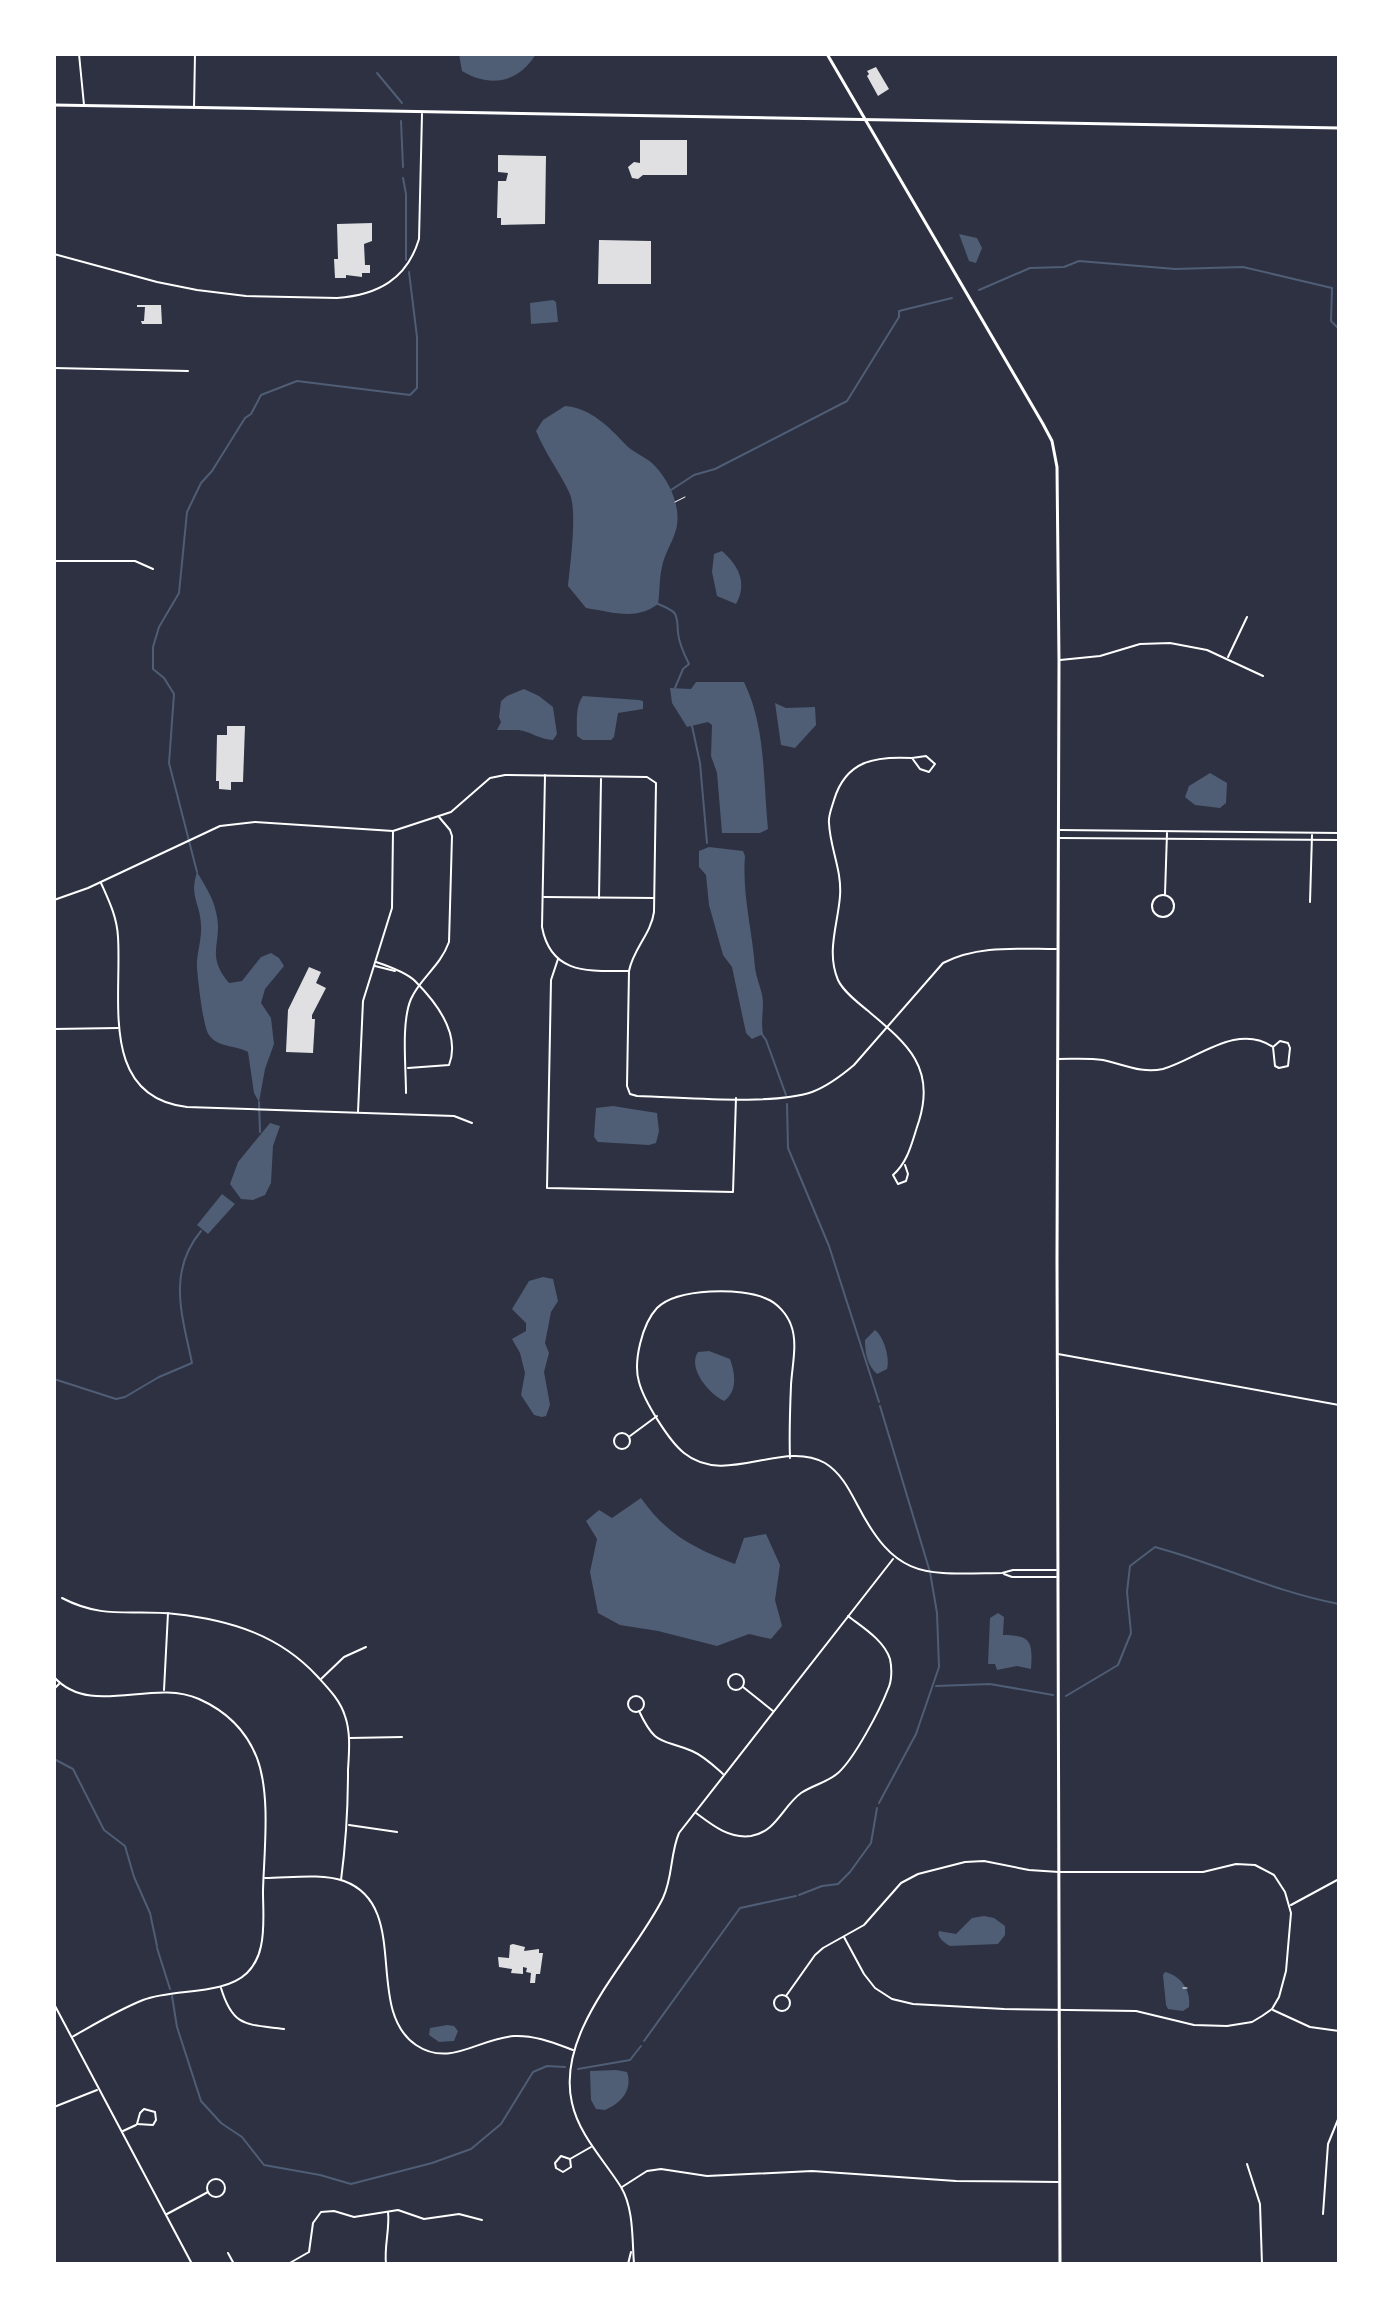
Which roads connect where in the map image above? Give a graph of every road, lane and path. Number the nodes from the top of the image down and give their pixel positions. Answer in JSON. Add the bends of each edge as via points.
{"nodes":[{"id":1,"x":79,"y":54,"type":"edge"},
{"id":2,"x":195,"y":54,"type":"edge"},
{"id":3,"x":827,"y":54,"type":"edge"},
{"id":4,"x":54,"y":105,"type":"edge"},
{"id":5,"x":84,"y":106,"type":"junction"},
{"id":6,"x":194,"y":108,"type":"junction"},
{"id":7,"x":422,"y":112,"type":"junction"},
{"id":8,"x":863,"y":119,"type":"junction"},
{"id":9,"x":1339,"y":128,"type":"edge"},
{"id":10,"x":54,"y":254,"type":"edge"},
{"id":11,"x":54,"y":368,"type":"edge"},
{"id":12,"x":188,"y":371,"type":"dead end"},
{"id":13,"x":685,"y":497,"type":"dead end"},
{"id":14,"x":675,"y":502,"type":"dead end"},
{"id":15,"x":54,"y":561,"type":"edge"},
{"id":16,"x":153,"y":569,"type":"dead end"},
{"id":17,"x":1247,"y":617,"type":"dead end"},
{"id":18,"x":1228,"y":658,"type":"junction"},
{"id":19,"x":1059,"y":661,"type":"junction"},
{"id":20,"x":1263,"y":676,"type":"dead end"},
{"id":21,"x":912,"y":758,"type":"junction"},
{"id":22,"x":545,"y":775,"type":"junction"},
{"id":23,"x":601,"y":777,"type":"junction"},
{"id":24,"x":438,"y":816,"type":"junction"},
{"id":25,"x":1059,"y":830,"type":"junction"},
{"id":26,"x":393,"y":831,"type":"junction"},
{"id":27,"x":1167,"y":832,"type":"junction"},
{"id":28,"x":1312,"y":833,"type":"junction"},
{"id":29,"x":1339,"y":833,"type":"edge"},
{"id":30,"x":1059,"y":838,"type":"junction"},
{"id":31,"x":1167,"y":839,"type":"junction"},
{"id":32,"x":1311,"y":840,"type":"junction"},
{"id":33,"x":1339,"y":840,"type":"edge"},
{"id":34,"x":100,"y":882,"type":"junction"},
{"id":35,"x":1165,"y":894,"type":"junction"},
{"id":36,"x":543,"y":897,"type":"junction"},
{"id":37,"x":599,"y":898,"type":"junction"},
{"id":38,"x":655,"y":898,"type":"junction"},
{"id":39,"x":54,"y":900,"type":"edge"},
{"id":40,"x":1310,"y":902,"type":"dead end"},
{"id":41,"x":1058,"y":949,"type":"junction"},
{"id":42,"x":558,"y":959,"type":"junction"},
{"id":43,"x":375,"y":963,"type":"junction"},
{"id":44,"x":629,"y":971,"type":"junction"},
{"id":45,"x":420,"y":987,"type":"junction"},
{"id":46,"x":887,"y":1027,"type":"junction"},
{"id":47,"x":119,"y":1028,"type":"junction"},
{"id":48,"x":54,"y":1029,"type":"edge"},
{"id":49,"x":1273,"y":1047,"type":"junction"},
{"id":50,"x":1058,"y":1059,"type":"junction"},
{"id":51,"x":406,"y":1068,"type":"junction"},
{"id":52,"x":406,"y":1093,"type":"dead end"},
{"id":53,"x":736,"y":1098,"type":"junction"},
{"id":54,"x":358,"y":1113,"type":"junction"},
{"id":55,"x":472,"y":1123,"type":"dead end"},
{"id":56,"x":905,"y":1165,"type":"junction"},
{"id":57,"x":1057,"y":1354,"type":"junction"},
{"id":58,"x":1339,"y":1405,"type":"edge"},
{"id":59,"x":657,"y":1416,"type":"junction"},
{"id":60,"x":629,"y":1437,"type":"junction"},
{"id":61,"x":790,"y":1458,"type":"junction"},
{"id":62,"x":894,"y":1557,"type":"junction"},
{"id":63,"x":1057,"y":1570,"type":"junction"},
{"id":64,"x":1002,"y":1573,"type":"junction"},
{"id":65,"x":1057,"y":1577,"type":"junction"},
{"id":66,"x":62,"y":1598,"type":"dead end"},
{"id":67,"x":168,"y":1613,"type":"junction"},
{"id":68,"x":848,"y":1616,"type":"junction"},
{"id":69,"x":366,"y":1647,"type":"dead end"},
{"id":70,"x":54,"y":1677,"type":"edge"},
{"id":71,"x":320,"y":1680,"type":"junction"},
{"id":72,"x":60,"y":1683,"type":"junction"},
{"id":73,"x":743,"y":1687,"type":"junction"},
{"id":74,"x":54,"y":1689,"type":"edge"},
{"id":75,"x":164,"y":1691,"type":"junction"},
{"id":76,"x":639,"y":1711,"type":"dead end"},
{"id":77,"x":774,"y":1711,"type":"junction"},
{"id":78,"x":402,"y":1737,"type":"dead end"},
{"id":79,"x":349,"y":1738,"type":"junction"},
{"id":80,"x":724,"y":1774,"type":"junction"},
{"id":81,"x":695,"y":1813,"type":"junction"},
{"id":82,"x":348,"y":1825,"type":"junction"},
{"id":83,"x":397,"y":1832,"type":"dead end"},
{"id":84,"x":1059,"y":1872,"type":"junction"},
{"id":85,"x":264,"y":1878,"type":"junction"},
{"id":86,"x":1339,"y":1879,"type":"edge"},
{"id":87,"x":341,"y":1880,"type":"junction"},
{"id":88,"x":1290,"y":1906,"type":"junction"},
{"id":89,"x":844,"y":1937,"type":"junction"},
{"id":90,"x":220,"y":1987,"type":"junction"},
{"id":91,"x":786,"y":1996,"type":"junction"},
{"id":92,"x":54,"y":2004,"type":"edge"},
{"id":93,"x":1272,"y":2009,"type":"junction"},
{"id":94,"x":1060,"y":2010,"type":"junction"},
{"id":95,"x":284,"y":2029,"type":"dead end"},
{"id":96,"x":1339,"y":2031,"type":"edge"},
{"id":97,"x":72,"y":2037,"type":"junction"},
{"id":98,"x":573,"y":2050,"type":"junction"},
{"id":99,"x":98,"y":2089,"type":"junction"},
{"id":100,"x":54,"y":2107,"type":"edge"},
{"id":101,"x":1339,"y":2117,"type":"edge"},
{"id":102,"x":137,"y":2124,"type":"junction"},
{"id":103,"x":122,"y":2131,"type":"junction"},
{"id":104,"x":593,"y":2146,"type":"junction"},
{"id":105,"x":570,"y":2159,"type":"dead end"},
{"id":106,"x":1247,"y":2164,"type":"dead end"},
{"id":107,"x":1060,"y":2182,"type":"junction"},
{"id":108,"x":621,"y":2187,"type":"junction"},
{"id":109,"x":209,"y":2192,"type":"junction"},
{"id":110,"x":388,"y":2210,"type":"junction"},
{"id":111,"x":166,"y":2214,"type":"junction"},
{"id":112,"x":1323,"y":2214,"type":"dead end"},
{"id":113,"x":482,"y":2220,"type":"dead end"},
{"id":114,"x":632,"y":2247,"type":"junction"},
{"id":115,"x":228,"y":2253,"type":"dead end"},
{"id":116,"x":192,"y":2264,"type":"edge"},
{"id":117,"x":234,"y":2264,"type":"edge"},
{"id":118,"x":288,"y":2264,"type":"edge"},
{"id":119,"x":386,"y":2264,"type":"edge"},
{"id":120,"x":628,"y":2264,"type":"edge"},
{"id":121,"x":634,"y":2264,"type":"edge"},
{"id":122,"x":1060,"y":2264,"type":"edge"},
{"id":123,"x":1262,"y":2264,"type":"edge"}],
"edges":[{"from":1,"to":5,"type":"street"},
{"from":2,"to":6,"type":"street"},
{"from":3,"to":8,"type":"main road"},
{"from":4,"to":5,"type":"main road"},
{"from":5,"to":6,"type":"main road"},
{"from":6,"to":7,"type":"main road"},
{"from":7,"to":8,"type":"main road"},
{"from":7,"to":10,"type":"street","via":[[419,239],[404,272],[373,291],[337,298],[246,296],[157,282]]},
{"from":8,"to":9,"type":"main road"},
{"from":8,"to":19,"type":"main road","via":[[1052,441],[1059,486]]},
{"from":11,"to":12,"type":"street"},
{"from":13,"to":14,"type":"path"},
{"from":15,"to":16,"type":"street","via":[[135,561]]},
{"from":17,"to":18,"type":"street"},
{"from":18,"to":19,"type":"street","via":[[1183,644],[1153,643]]},
{"from":18,"to":20,"type":"street"},
{"from":19,"to":25,"type":"main road"},
{"from":21,"to":21,"type":"street","via":[[929,772],[935,764],[926,756]]},
{"from":21,"to":46,"type":"street","via":[[882,757],[856,767],[838,788],[828,822],[839,876],[831,952],[838,982]]},
{"from":22,"to":23,"type":"street"},
{"from":22,"to":24,"type":"street","via":[[490,778],[464,803]]},
{"from":22,"to":36,"type":"street"},
{"from":23,"to":37,"type":"street"},
{"from":23,"to":38,"type":"street","via":[[647,777],[656,783]]},
{"from":24,"to":26,"type":"street"},
{"from":24,"to":45,"type":"street","via":[[452,836],[449,942]]},
{"from":25,"to":27,"type":"street"},
{"from":25,"to":30,"type":"main road"},
{"from":26,"to":34,"type":"street","via":[[247,822],[220,826]]},
{"from":26,"to":43,"type":"street","via":[[392,908]]},
{"from":27,"to":28,"type":"street"},
{"from":27,"to":31,"type":"street"},
{"from":28,"to":29,"type":"street"},
{"from":28,"to":32,"type":"street"},
{"from":30,"to":31,"type":"street"},
{"from":30,"to":41,"type":"main road"},
{"from":31,"to":32,"type":"street"},
{"from":31,"to":35,"type":"street"},
{"from":32,"to":33,"type":"street"},
{"from":32,"to":40,"type":"street"},
{"from":34,"to":39,"type":"street"},
{"from":34,"to":47,"type":"street","via":[[118,936]]},
{"from":35,"to":35,"type":"street","via":[[1151,906],[1157,917],[1174,910],[1174,901]]},
{"from":36,"to":37,"type":"street"},
{"from":36,"to":42,"type":"street","via":[[544,933]]},
{"from":37,"to":38,"type":"street"},
{"from":38,"to":44,"type":"street","via":[[653,924]]},
{"from":41,"to":46,"type":"street","via":[[962,954],[943,963]]},
{"from":41,"to":50,"type":"main road"},
{"from":42,"to":44,"type":"street","via":[[583,970]]},
{"from":42,"to":53,"type":"street","via":[[551,980],[547,1188],[733,1192]]},
{"from":43,"to":45,"type":"street"},
{"from":43,"to":54,"type":"street","via":[[363,1001]]},
{"from":44,"to":53,"type":"street","via":[[630,1094]]},
{"from":45,"to":51,"type":"street","via":[[408,1011]]},
{"from":45,"to":51,"type":"street","via":[[439,1008],[451,1058],[449,1065]]},
{"from":46,"to":53,"type":"street","via":[[854,1065],[815,1091],[787,1098]]},
{"from":46,"to":56,"type":"street","via":[[911,1050],[923,1073],[925,1098]]},
{"from":47,"to":48,"type":"street"},
{"from":47,"to":54,"type":"street","via":[[130,1073],[160,1101],[187,1107]]},
{"from":49,"to":49,"type":"street","via":[[1275,1066],[1288,1066],[1288,1043]]},
{"from":49,"to":50,"type":"street","via":[[1259,1041],[1225,1041],[1151,1071],[1101,1060]]},
{"from":50,"to":57,"type":"main road"},
{"from":51,"to":52,"type":"street"},
{"from":54,"to":55,"type":"street","via":[[454,1116]]},
{"from":56,"to":56,"type":"street","via":[[893,1175],[898,1184],[906,1181]]},
{"from":57,"to":58,"type":"street"},
{"from":57,"to":63,"type":"main road"},
{"from":59,"to":60,"type":"street"},
{"from":59,"to":61,"type":"street","via":[[682,1451],[700,1463]]},
{"from":59,"to":61,"type":"street","via":[[642,1392],[637,1368],[645,1327],[655,1310],[692,1293],[766,1298],[785,1314],[794,1337]]},
{"from":60,"to":60,"type":"street","via":[[615,1437],[618,1449],[630,1445]]},
{"from":61,"to":62,"type":"street","via":[[820,1461],[839,1475],[872,1533]]},
{"from":62,"to":64,"type":"street","via":[[918,1569]]},
{"from":62,"to":68,"type":"street"},
{"from":63,"to":64,"type":"street"},
{"from":63,"to":65,"type":"main road"},
{"from":64,"to":65,"type":"street"},
{"from":65,"to":84,"type":"main road"},
{"from":66,"to":67,"type":"street","via":[[105,1614]]},
{"from":67,"to":71,"type":"street","via":[[224,1622],[266,1636]]},
{"from":67,"to":75,"type":"street"},
{"from":68,"to":77,"type":"street"},
{"from":68,"to":81,"type":"street","via":[[885,1649],[891,1673],[889,1687],[849,1762],[837,1775],[801,1793],[780,1818],[752,1835],[728,1834]]},
{"from":69,"to":71,"type":"street","via":[[344,1657]]},
{"from":70,"to":72,"type":"street"},
{"from":71,"to":79,"type":"street","via":[[345,1715]]},
{"from":72,"to":74,"type":"street"},
{"from":72,"to":75,"type":"street","via":[[87,1696]]},
{"from":73,"to":73,"type":"street","via":[[743,1677],[731,1676],[731,1688]]},
{"from":73,"to":77,"type":"street"},
{"from":75,"to":85,"type":"street","via":[[208,1703],[246,1736],[264,1789]]},
{"from":76,"to":80,"type":"street","via":[[655,1737],[693,1751]]},
{"from":77,"to":80,"type":"street"},
{"from":78,"to":79,"type":"street"},
{"from":79,"to":82,"type":"street"},
{"from":80,"to":81,"type":"street"},
{"from":81,"to":98,"type":"street","via":[[673,1846],[663,1897]]},
{"from":82,"to":83,"type":"street"},
{"from":82,"to":87,"type":"street"},
{"from":84,"to":88,"type":"street","via":[[1203,1872],[1255,1865],[1274,1875]]},
{"from":84,"to":89,"type":"street","via":[[984,1861],[918,1874],[901,1883],[876,1914]]},
{"from":84,"to":94,"type":"main road"},
{"from":85,"to":87,"type":"street"},
{"from":85,"to":90,"type":"street","via":[[262,1938],[255,1962],[238,1980]]},
{"from":86,"to":88,"type":"street"},
{"from":87,"to":98,"type":"street","via":[[358,1888],[375,1908],[395,2018],[418,2047],[454,2054],[516,2036]]},
{"from":88,"to":93,"type":"street","via":[[1286,1971]]},
{"from":89,"to":91,"type":"street","via":[[815,1955]]},
{"from":89,"to":94,"type":"street","via":[[864,1974],[892,1999]]},
{"from":90,"to":95,"type":"street","via":[[239,2020]]},
{"from":90,"to":97,"type":"street","via":[[143,2000]]},
{"from":91,"to":91,"type":"street","via":[[778,1995],[774,2007],[786,2010]]},
{"from":92,"to":97,"type":"street"},
{"from":93,"to":94,"type":"street","via":[[1252,2022],[1212,2027],[1136,2011]]},
{"from":93,"to":96,"type":"street","via":[[1310,2027]]},
{"from":94,"to":107,"type":"main road"},
{"from":97,"to":99,"type":"street"},
{"from":98,"to":104,"type":"street","via":[[572,2103]]},
{"from":99,"to":100,"type":"street"},
{"from":99,"to":103,"type":"street"},
{"from":101,"to":112,"type":"street","via":[[1328,2144]]},
{"from":102,"to":102,"type":"street","via":[[153,2125],[155,2112],[142,2111]]},
{"from":102,"to":103,"type":"street"},
{"from":103,"to":111,"type":"street"},
{"from":104,"to":105,"type":"street"},
{"from":104,"to":108,"type":"street"},
{"from":106,"to":123,"type":"street","via":[[1260,2204]]},
{"from":107,"to":108,"type":"street","via":[[812,2171],[707,2176],[661,2169]]},
{"from":107,"to":122,"type":"main road"},
{"from":108,"to":114,"type":"street","via":[[630,2211]]},
{"from":109,"to":109,"type":"street","via":[[221,2195],[223,2182],[210,2181]]},
{"from":109,"to":111,"type":"street"},
{"from":110,"to":113,"type":"street","via":[[424,2219],[459,2214]]},
{"from":110,"to":118,"type":"street","via":[[354,2217],[321,2212],[313,2223],[309,2252]]},
{"from":110,"to":119,"type":"street"},
{"from":111,"to":116,"type":"street"},
{"from":114,"to":120,"type":"street"},
{"from":114,"to":121,"type":"street"},
{"from":115,"to":117,"type":"street"}]}
